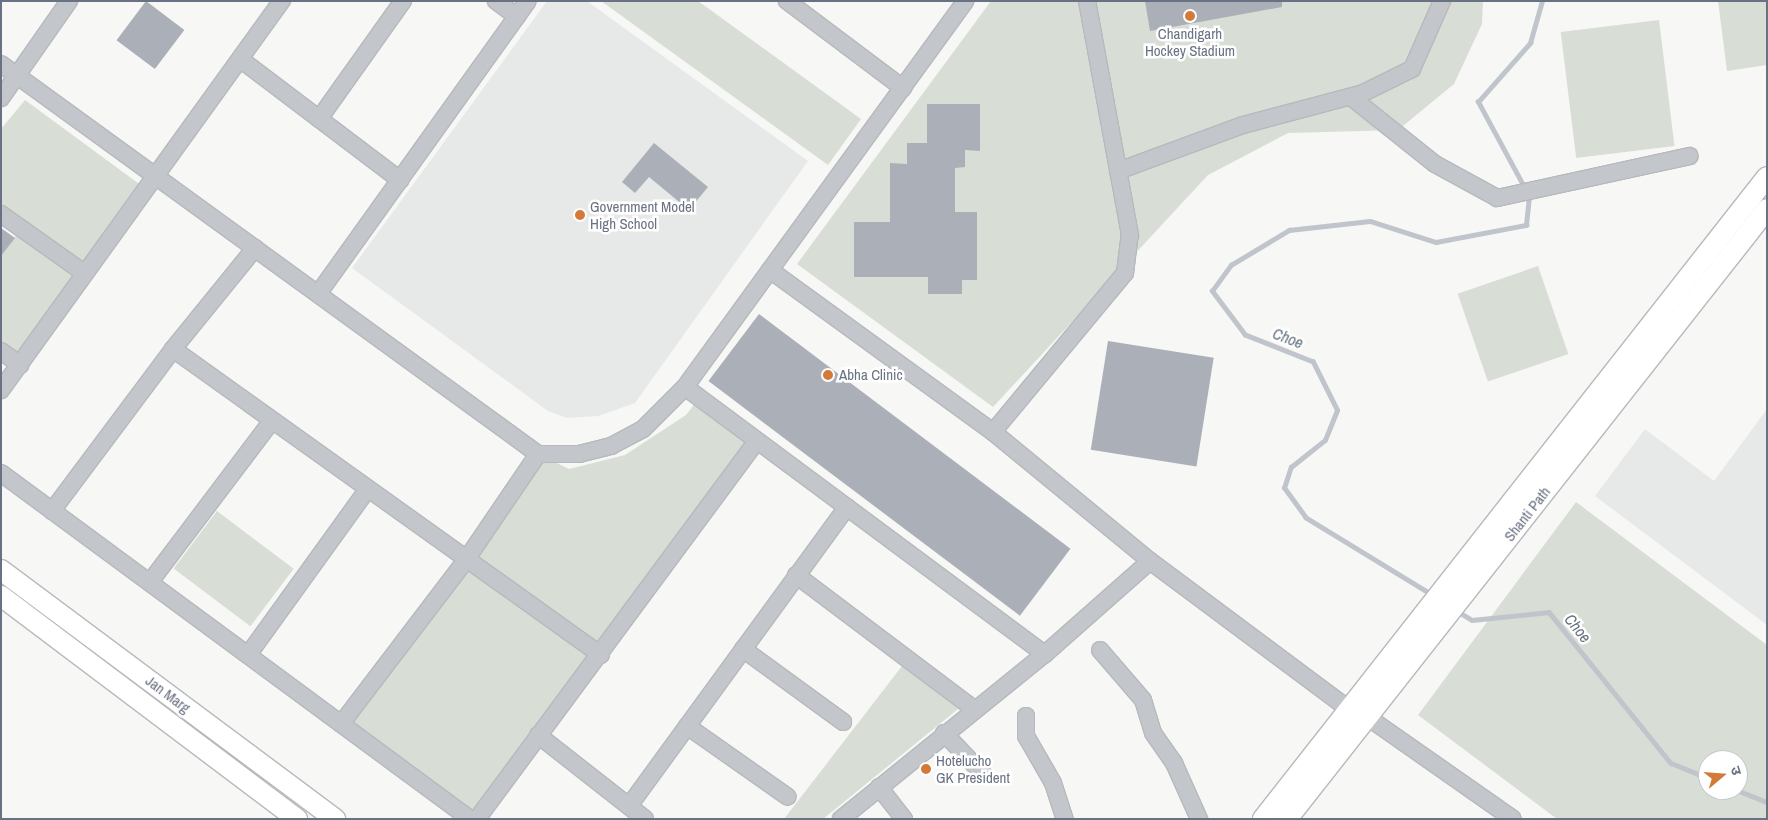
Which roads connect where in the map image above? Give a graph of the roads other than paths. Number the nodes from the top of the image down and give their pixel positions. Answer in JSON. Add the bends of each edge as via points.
{"nodes":[{"id":1,"x":69,"y":1,"type":"edge"},
{"id":2,"x":282,"y":1,"type":"edge"},
{"id":3,"x":403,"y":1,"type":"edge"},
{"id":4,"x":496,"y":1,"type":"edge"},
{"id":5,"x":528,"y":1,"type":"edge"},
{"id":6,"x":966,"y":1,"type":"edge"},
{"id":7,"x":1087,"y":1,"type":"edge"},
{"id":8,"x":1442,"y":1,"type":"edge"},
{"id":9,"x":788,"y":2,"type":"edge"},
{"id":10,"x":517,"y":17,"type":"junction"},
{"id":11,"x":240,"y":59,"type":"junction"},
{"id":12,"x":1,"y":64,"type":"edge"},
{"id":13,"x":18,"y":76,"type":"junction"},
{"id":14,"x":903,"y":88,"type":"junction"},
{"id":15,"x":1351,"y":97,"type":"junction"},
{"id":16,"x":1,"y":98,"type":"edge"},
{"id":17,"x":319,"y":119,"type":"junction"},
{"id":18,"x":1689,"y":156,"type":"dead end"},
{"id":19,"x":1118,"y":171,"type":"junction"},
{"id":20,"x":156,"y":176,"type":"junction"},
{"id":21,"x":1767,"y":177,"type":"edge"},
{"id":22,"x":400,"y":180,"type":"junction"},
{"id":23,"x":1767,"y":210,"type":"edge"},
{"id":24,"x":1,"y":214,"type":"edge"},
{"id":25,"x":255,"y":248,"type":"junction"},
{"id":26,"x":770,"y":270,"type":"junction"},
{"id":27,"x":84,"y":273,"type":"junction"},
{"id":28,"x":318,"y":294,"type":"junction"},
{"id":29,"x":173,"y":349,"type":"junction"},
{"id":30,"x":1,"y":351,"type":"edge"},
{"id":31,"x":20,"y":365,"type":"junction"},
{"id":32,"x":685,"y":387,"type":"junction"},
{"id":33,"x":1,"y":390,"type":"edge"},
{"id":34,"x":271,"y":422,"type":"junction"},
{"id":35,"x":993,"y":432,"type":"junction"},
{"id":36,"x":757,"y":441,"type":"junction"},
{"id":37,"x":538,"y":454,"type":"junction"},
{"id":38,"x":1,"y":473,"type":"edge"},
{"id":39,"x":367,"y":490,"type":"junction"},
{"id":40,"x":847,"y":507,"type":"junction"},
{"id":41,"x":52,"y":511,"type":"junction"},
{"id":42,"x":466,"y":560,"type":"junction"},
{"id":43,"x":1150,"y":561,"type":"junction"},
{"id":44,"x":1,"y":570,"type":"edge"},
{"id":45,"x":796,"y":576,"type":"junction"},
{"id":46,"x":150,"y":582,"type":"junction"},
{"id":47,"x":1,"y":596,"type":"edge"},
{"id":48,"x":743,"y":649,"type":"junction"},
{"id":49,"x":1100,"y":650,"type":"dead end"},
{"id":50,"x":1045,"y":654,"type":"junction"},
{"id":51,"x":248,"y":655,"type":"junction"},
{"id":52,"x":601,"y":655,"type":"junction"},
{"id":53,"x":1347,"y":708,"type":"junction"},
{"id":54,"x":974,"y":709,"type":"junction"},
{"id":55,"x":1026,"y":716,"type":"dead end"},
{"id":56,"x":1366,"y":716,"type":"junction"},
{"id":57,"x":843,"y":722,"type":"dead end"},
{"id":58,"x":341,"y":724,"type":"junction"},
{"id":59,"x":687,"y":726,"type":"junction"},
{"id":60,"x":944,"y":733,"type":"junction"},
{"id":61,"x":538,"y":735,"type":"junction"},
{"id":62,"x":984,"y":775,"type":"dead end"},
{"id":63,"x":879,"y":787,"type":"junction"},
{"id":64,"x":788,"y":797,"type":"dead end"},
{"id":65,"x":629,"y":806,"type":"junction"},
{"id":66,"x":842,"y":818,"type":"edge"},
{"id":67,"x":297,"y":819,"type":"edge"},
{"id":68,"x":335,"y":819,"type":"edge"},
{"id":69,"x":470,"y":819,"type":"edge"},
{"id":70,"x":477,"y":819,"type":"edge"},
{"id":71,"x":645,"y":819,"type":"edge"},
{"id":72,"x":904,"y":819,"type":"edge"},
{"id":73,"x":1065,"y":819,"type":"edge"},
{"id":74,"x":1199,"y":819,"type":"edge"},
{"id":75,"x":1263,"y":819,"type":"edge"},
{"id":76,"x":1287,"y":819,"type":"edge"},
{"id":77,"x":1513,"y":819,"type":"edge"}],
"edges":[{"from":1,"to":13,"type":"street"},
{"from":2,"to":11,"type":"street"},
{"from":3,"to":17,"type":"street"},
{"from":4,"to":10,"type":"street"},
{"from":5,"to":10,"type":"street"},
{"from":6,"to":14,"type":"street"},
{"from":7,"to":19,"type":"street"},
{"from":8,"to":15,"type":"street","via":[[1412,69]]},
{"from":9,"to":14,"type":"street"},
{"from":10,"to":22,"type":"street"},
{"from":11,"to":17,"type":"street"},
{"from":11,"to":20,"type":"street"},
{"from":12,"to":13,"type":"street"},
{"from":13,"to":16,"type":"street"},
{"from":13,"to":20,"type":"street"},
{"from":14,"to":26,"type":"street"},
{"from":15,"to":18,"type":"street","via":[[1435,164],[1496,198]]},
{"from":15,"to":19,"type":"street","via":[[1243,125]]},
{"from":17,"to":22,"type":"street"},
{"from":19,"to":35,"type":"street","via":[[1130,235],[1125,273]]},
{"from":20,"to":25,"type":"street"},
{"from":20,"to":27,"type":"street"},
{"from":21,"to":53,"type":"main road","name":"Shanti Path"},
{"from":22,"to":28,"type":"street"},
{"from":23,"to":56,"type":"main road","name":"Shanti Path"},
{"from":24,"to":27,"type":"street"},
{"from":25,"to":28,"type":"street"},
{"from":25,"to":29,"type":"street"},
{"from":26,"to":32,"type":"street"},
{"from":26,"to":35,"type":"street"},
{"from":27,"to":31,"type":"street"},
{"from":28,"to":37,"type":"street"},
{"from":29,"to":34,"type":"street"},
{"from":29,"to":41,"type":"street"},
{"from":30,"to":31,"type":"street"},
{"from":31,"to":33,"type":"street"},
{"from":32,"to":36,"type":"street"},
{"from":32,"to":37,"type":"street","via":[[643,429],[611,446],[579,454]]},
{"from":34,"to":39,"type":"street"},
{"from":34,"to":46,"type":"street"},
{"from":35,"to":43,"type":"street"},
{"from":36,"to":40,"type":"street"},
{"from":36,"to":52,"type":"street"},
{"from":37,"to":42,"type":"street"},
{"from":38,"to":41,"type":"street"},
{"from":39,"to":42,"type":"street"},
{"from":39,"to":51,"type":"street"},
{"from":40,"to":45,"type":"street"},
{"from":40,"to":50,"type":"street"},
{"from":41,"to":46,"type":"street"},
{"from":42,"to":52,"type":"street"},
{"from":42,"to":58,"type":"street"},
{"from":43,"to":50,"type":"street"},
{"from":43,"to":53,"type":"street"},
{"from":44,"to":68,"type":"main road","name":"Jan Marg"},
{"from":45,"to":48,"type":"street"},
{"from":45,"to":54,"type":"street"},
{"from":46,"to":51,"type":"street"},
{"from":47,"to":67,"type":"main road","name":"Jan Marg"},
{"from":48,"to":57,"type":"street"},
{"from":48,"to":59,"type":"street"},
{"from":49,"to":74,"type":"street","via":[[1143,700],[1153,733],[1174,763]]},
{"from":50,"to":54,"type":"street"},
{"from":51,"to":58,"type":"street"},
{"from":52,"to":61,"type":"street"},
{"from":53,"to":75,"type":"main road"},
{"from":54,"to":60,"type":"street"},
{"from":55,"to":73,"type":"street","via":[[1026,736],[1053,784]]},
{"from":56,"to":76,"type":"main road","name":"Shanti Path"},
{"from":56,"to":77,"type":"street"},
{"from":58,"to":69,"type":"street"},
{"from":59,"to":64,"type":"street"},
{"from":59,"to":65,"type":"street"},
{"from":60,"to":62,"type":"street"},
{"from":60,"to":63,"type":"street"},
{"from":61,"to":65,"type":"street"},
{"from":61,"to":70,"type":"street"},
{"from":63,"to":66,"type":"street"},
{"from":63,"to":72,"type":"street"},
{"from":65,"to":71,"type":"street"}]}
